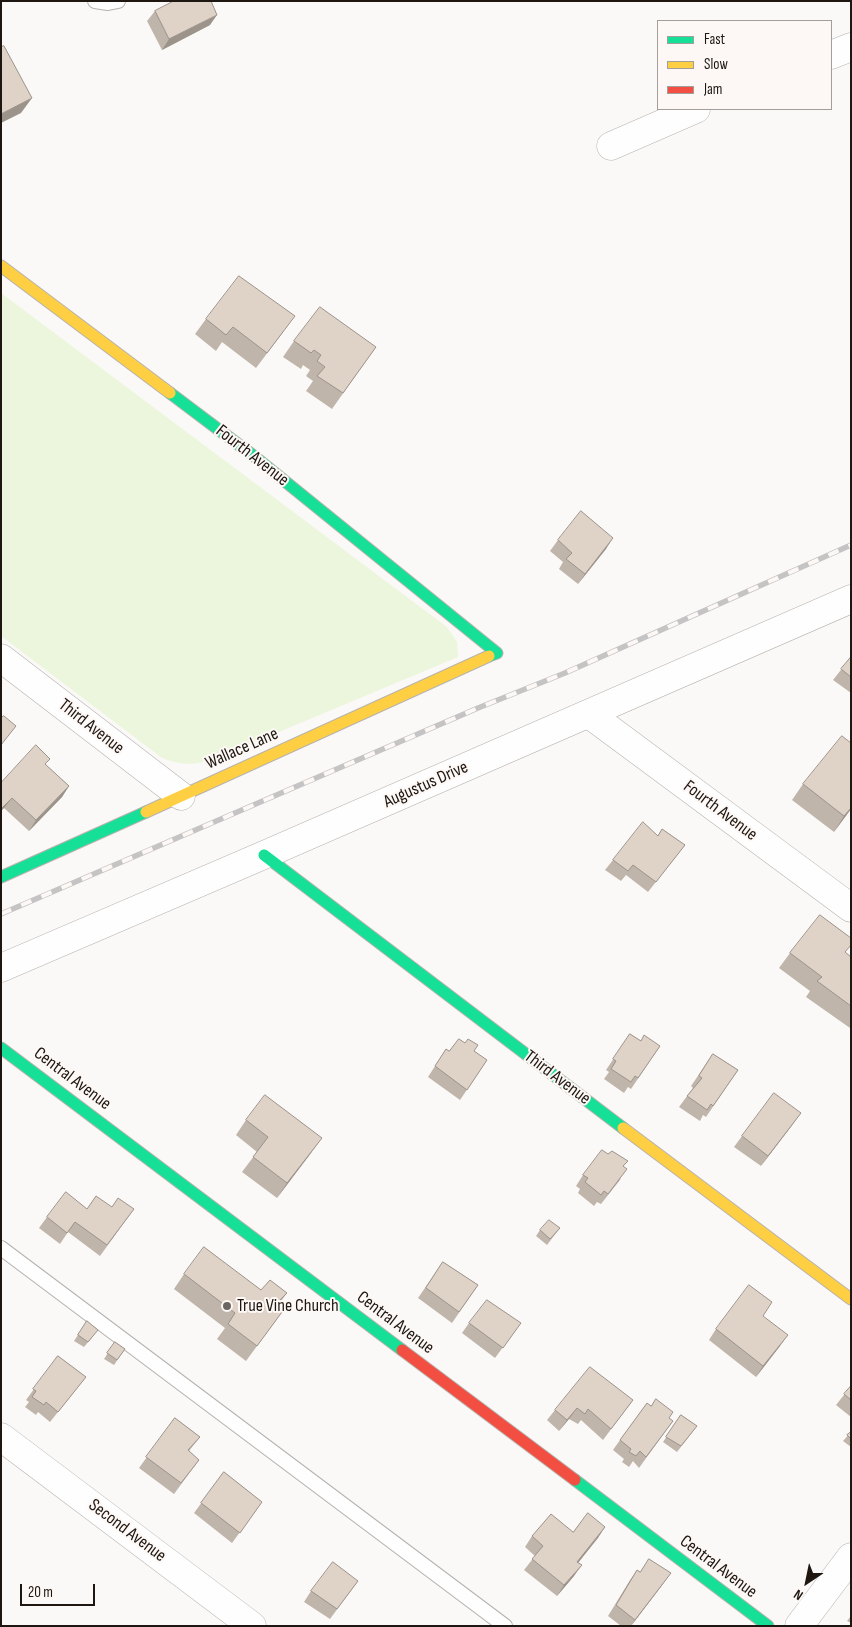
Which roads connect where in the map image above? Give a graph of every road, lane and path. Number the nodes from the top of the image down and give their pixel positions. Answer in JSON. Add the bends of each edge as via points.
{"nodes":[{"id":1,"x":95,"y":1,"type":"edge"},
{"id":2,"x":118,"y":1,"type":"edge"},
{"id":3,"x":851,"y":47,"type":"edge"},
{"id":4,"x":832,"y":55,"type":"edge"},
{"id":5,"x":694,"y":110,"type":"edge"},
{"id":6,"x":611,"y":146,"type":"dead end"},
{"id":7,"x":1,"y":266,"type":"edge"},
{"id":8,"x":851,"y":599,"type":"edge"},
{"id":9,"x":497,"y":653,"type":"joint"},
{"id":10,"x":1,"y":658,"type":"edge"},
{"id":11,"x":590,"y":714,"type":"junction"},
{"id":12,"x":181,"y":796,"type":"junction"},
{"id":13,"x":264,"y":856,"type":"junction"},
{"id":14,"x":1,"y":877,"type":"edge"},
{"id":15,"x":851,"y":908,"type":"edge"},
{"id":16,"x":1,"y":968,"type":"edge"},
{"id":17,"x":1,"y":1048,"type":"edge"},
{"id":18,"x":1,"y":1248,"type":"edge"},
{"id":19,"x":851,"y":1299,"type":"edge"},
{"id":20,"x":1,"y":1437,"type":"edge"},
{"id":21,"x":851,"y":1557,"type":"edge"},
{"id":22,"x":252,"y":1626,"type":"edge"},
{"id":23,"x":505,"y":1626,"type":"edge"},
{"id":24,"x":768,"y":1626,"type":"edge"},
{"id":25,"x":799,"y":1626,"type":"edge"}],
"edges":[{"from":1,"to":2,"type":"lane"},
{"from":3,"to":4,"type":"street"},
{"from":5,"to":6,"type":"street"},
{"from":7,"to":9,"type":"street","name":"Fourth Avenue","via":[[255,457]]},
{"from":8,"to":11,"type":"street","name":"Augustus Drive"},
{"from":9,"to":12,"type":"street","name":"Wallace Lane"},
{"from":10,"to":12,"type":"street","name":"Third Avenue"},
{"from":11,"to":13,"type":"street","name":"Augustus Drive"},
{"from":11,"to":15,"type":"street","name":"Fourth Avenue"},
{"from":12,"to":14,"type":"street","name":"Wallace Lane"},
{"from":13,"to":16,"type":"street","name":"Augustus Drive"},
{"from":13,"to":19,"type":"street","name":"Third Avenue"},
{"from":17,"to":24,"type":"street","name":"Central Avenue"},
{"from":18,"to":23,"type":"lane"},
{"from":20,"to":22,"type":"street","name":"Second Avenue"},
{"from":21,"to":25,"type":"street"}]}
